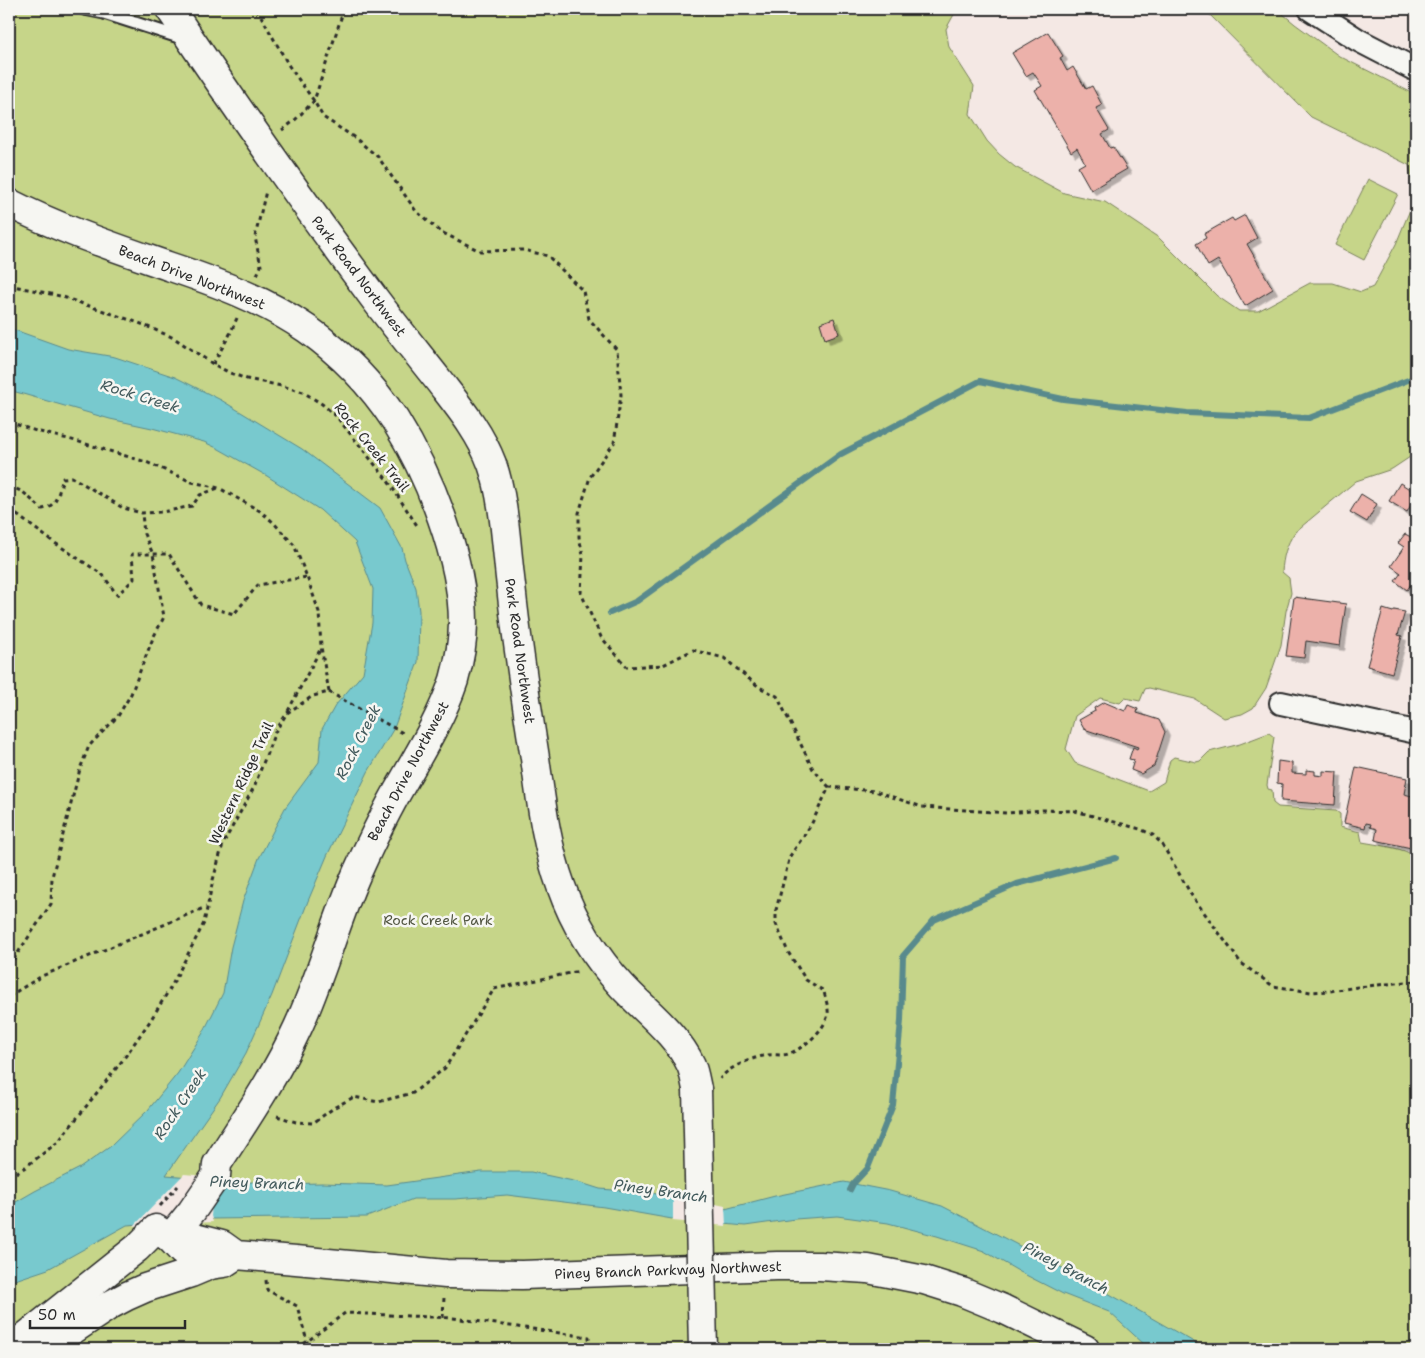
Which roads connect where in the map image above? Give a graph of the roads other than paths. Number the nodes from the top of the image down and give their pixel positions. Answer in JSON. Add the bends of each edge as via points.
{"nodes":[{"id":1,"x":84,"y":9,"type":"edge"},
{"id":2,"x":170,"y":9,"type":"edge"},
{"id":3,"x":1310,"y":9,"type":"edge"},
{"id":4,"x":192,"y":41,"type":"junction"},
{"id":5,"x":1416,"y":70,"type":"edge"},
{"id":6,"x":9,"y":203,"type":"edge"},
{"id":7,"x":1281,"y":703,"type":"dead end"},
{"id":8,"x":1416,"y":732,"type":"edge"},
{"id":9,"x":166,"y":1229,"type":"junction"},
{"id":10,"x":236,"y":1255,"type":"junction"},
{"id":11,"x":210,"y":1265,"type":"junction"},
{"id":12,"x":10,"y":1349,"type":"edge"},
{"id":13,"x":42,"y":1349,"type":"edge"},
{"id":14,"x":703,"y":1349,"type":"edge"},
{"id":15,"x":1085,"y":1349,"type":"edge"}],
"edges":[{"from":1,"to":4,"type":"lane"},
{"from":2,"to":4,"type":"main road","name":"Park Road Northwest"},
{"from":3,"to":5,"type":"street","via":[[1363,43]]},
{"from":4,"to":14,"type":"main road","name":"Park Road Northwest","bridge":true,"via":[[327,235],[465,414],[492,466],[500,493],[518,651],[547,836],[560,884],[578,924],[596,953],[622,986],[680,1047],[694,1074],[708,1085]]},
{"from":6,"to":9,"type":"main road","name":"Beach Drive Northwest","via":[[58,226],[247,296],[276,310],[334,351],[373,391],[419,462],[444,528],[456,569],[462,608],[463,633],[457,668],[446,699],[363,859],[292,1040],[217,1164],[216,1176],[192,1212]]},
{"from":7,"to":8,"type":"street"},
{"from":9,"to":10,"type":"main road","name":"Piney Branch Parkway Northwest","via":[[222,1245]]},
{"from":9,"to":11,"type":"main road","via":[[182,1251],[193,1260]]},
{"from":9,"to":12,"type":"main road","name":"Beach Drive Northwest","via":[[136,1248]]},
{"from":9,"to":13,"type":"main road","name":"Beach Drive Northwest","via":[[154,1253],[76,1316]]},
{"from":10,"to":11,"type":"main road","name":"Piney Branch Parkway Northwest","via":[[224,1263]]},
{"from":10,"to":15,"type":"main road","name":"Piney Branch Parkway Northwest","via":[[484,1276],[777,1266],[868,1269],[962,1292]]},
{"from":11,"to":13,"type":"main road","name":"Piney Branch Parkway Northwest","via":[[127,1296]]}]}
